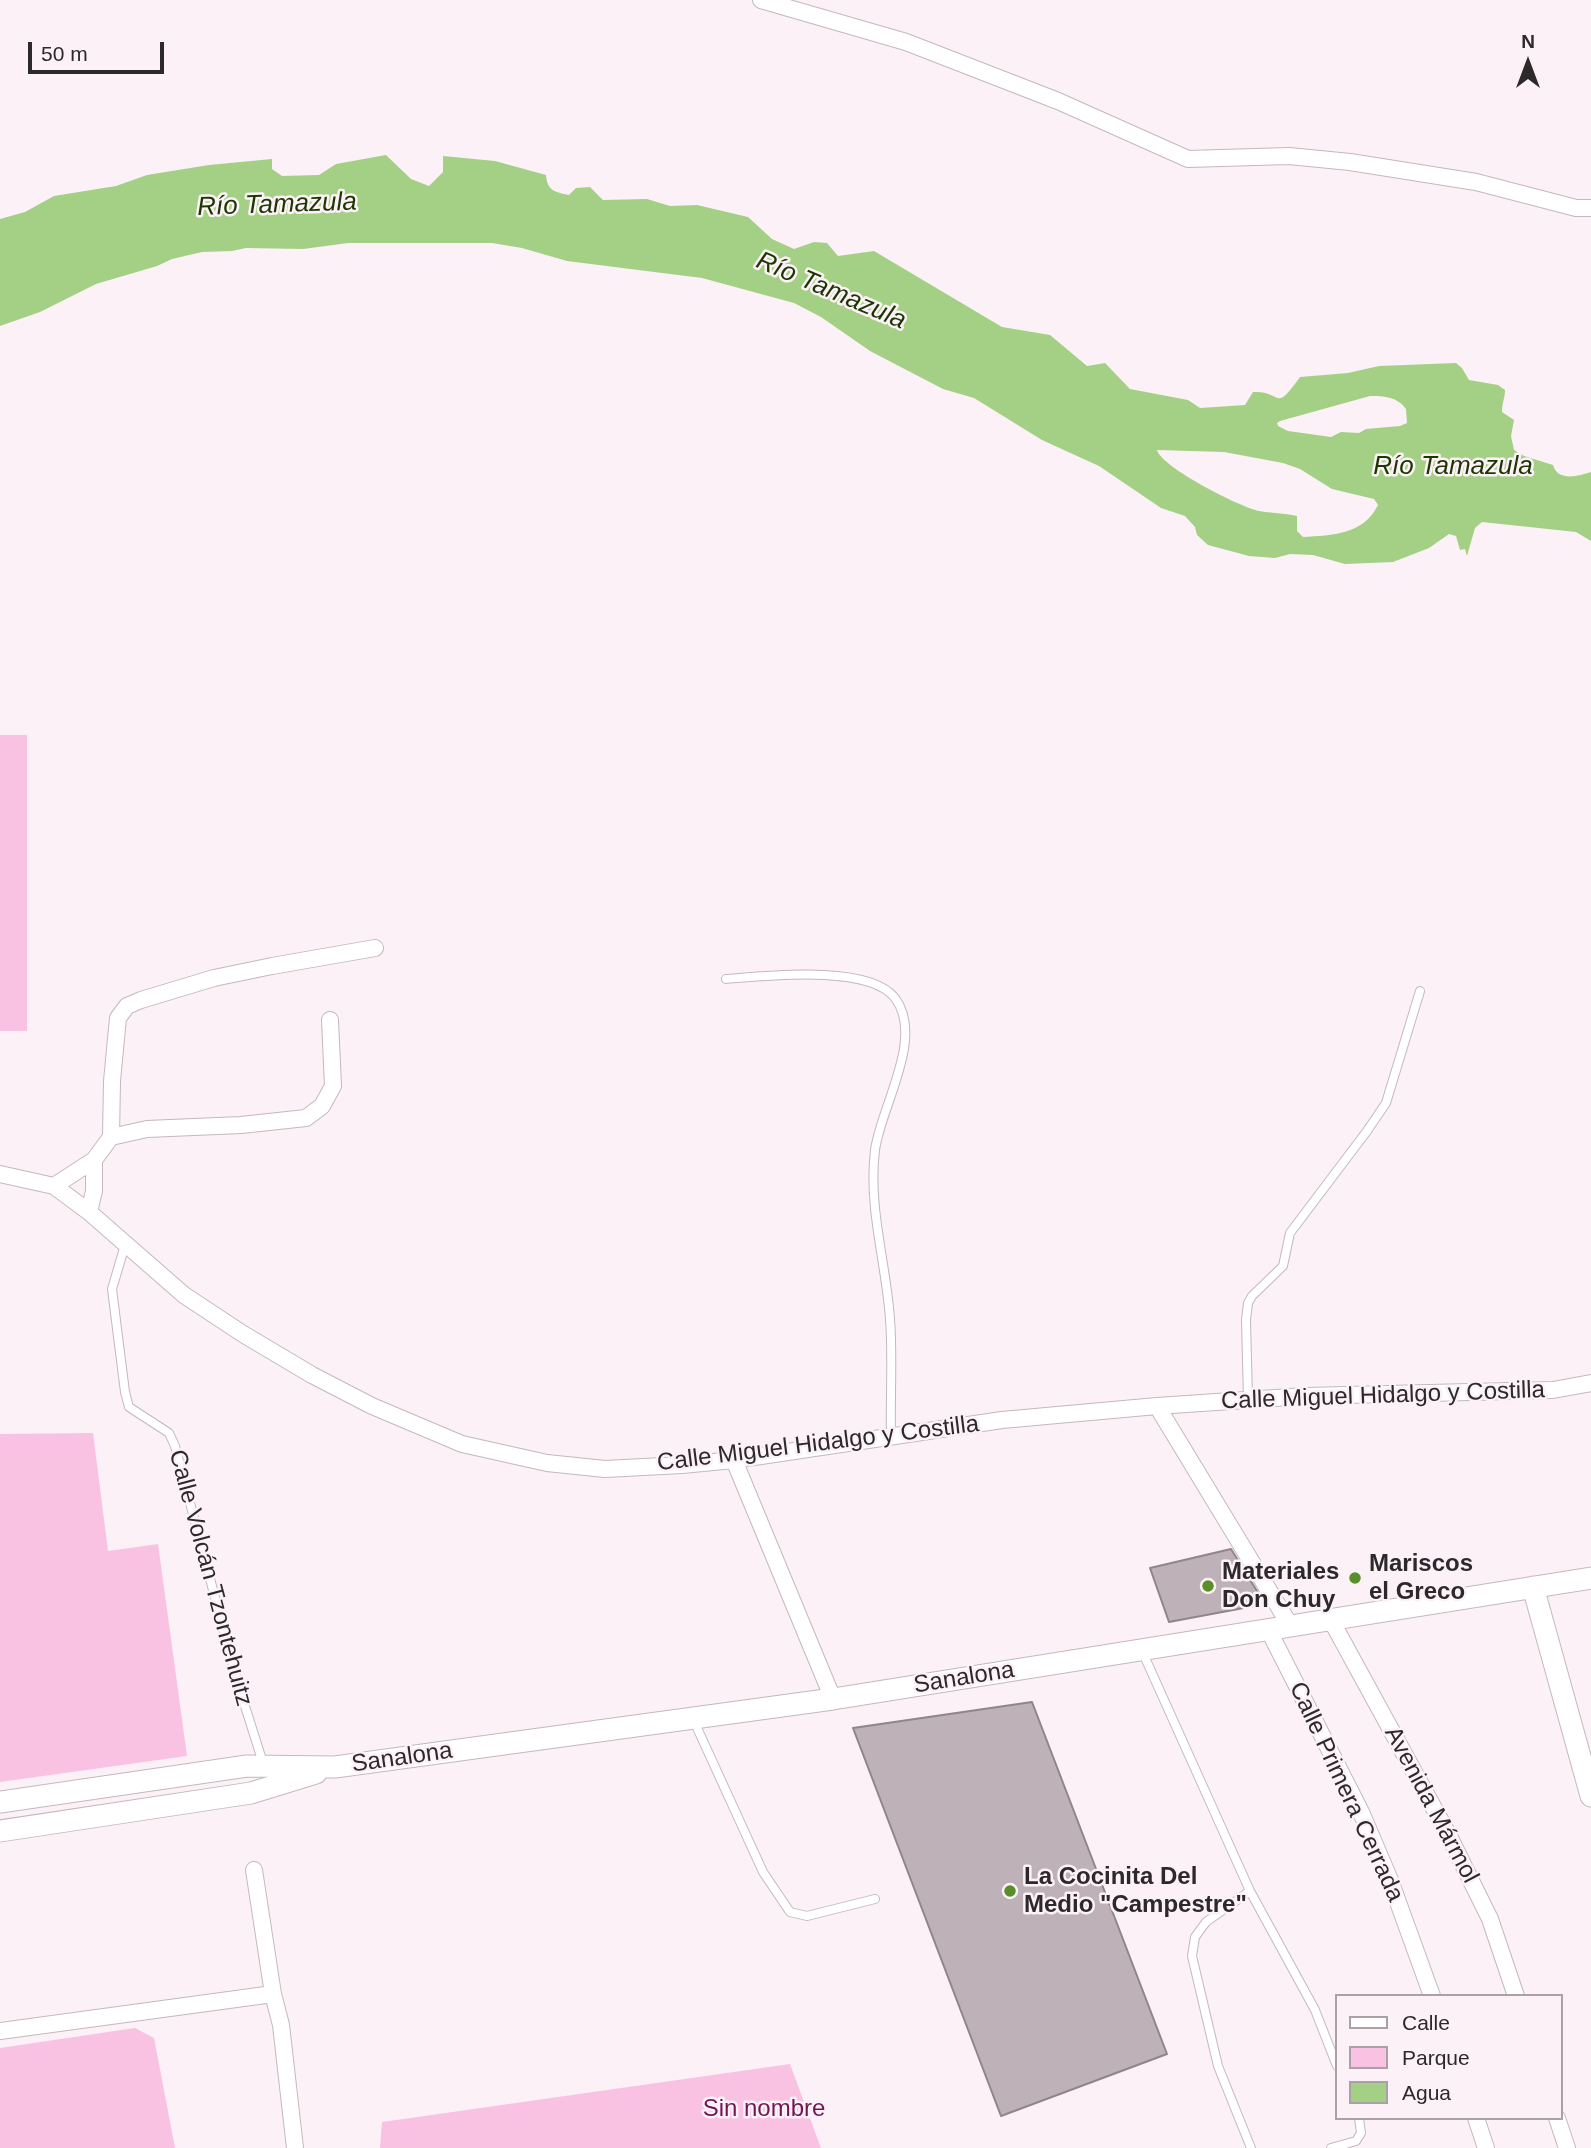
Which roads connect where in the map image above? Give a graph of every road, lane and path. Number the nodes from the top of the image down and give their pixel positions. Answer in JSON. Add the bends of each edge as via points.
{"nodes":[{"id":1,"x":761,"y":0,"type":"edge"},
{"id":2,"x":1591,"y":208,"type":"edge"},
{"id":3,"x":375,"y":948,"type":"dead end"},
{"id":4,"x":726,"y":979,"type":"dead end"},
{"id":5,"x":1420,"y":991,"type":"dead end"},
{"id":6,"x":330,"y":1020,"type":"dead end"},
{"id":7,"x":111,"y":1137,"type":"junction"},
{"id":8,"x":94,"y":1160,"type":"junction"},
{"id":9,"x":0,"y":1174,"type":"edge"},
{"id":10,"x":54,"y":1186,"type":"junction"},
{"id":11,"x":89,"y":1212,"type":"junction"},
{"id":12,"x":125,"y":1245,"type":"junction"},
{"id":13,"x":1591,"y":1383,"type":"edge"},
{"id":14,"x":1248,"y":1399,"type":"junction"},
{"id":15,"x":1157,"y":1406,"type":"junction"},
{"id":16,"x":891,"y":1435,"type":"junction"},
{"id":17,"x":734,"y":1460,"type":"junction"},
{"id":18,"x":1591,"y":1578,"type":"edge"},
{"id":19,"x":1533,"y":1587,"type":"junction"},
{"id":20,"x":1331,"y":1620,"type":"junction"},
{"id":21,"x":1291,"y":1627,"type":"junction"},
{"id":22,"x":1269,"y":1631,"type":"junction"},
{"id":23,"x":1142,"y":1651,"type":"junction"},
{"id":24,"x":833,"y":1699,"type":"junction"},
{"id":25,"x":692,"y":1718,"type":"junction"},
{"id":26,"x":1587,"y":1765,"type":"edge"},
{"id":27,"x":264,"y":1766,"type":"junction"},
{"id":28,"x":335,"y":1768,"type":"junction"},
{"id":29,"x":70,"y":1792,"type":"junction"},
{"id":30,"x":1591,"y":1796,"type":"edge"},
{"id":31,"x":0,"y":1802,"type":"edge"},
{"id":32,"x":75,"y":1820,"type":"junction"},
{"id":33,"x":0,"y":1831,"type":"edge"},
{"id":34,"x":254,"y":1870,"type":"dead end"},
{"id":35,"x":1250,"y":1891,"type":"junction"},
{"id":36,"x":875,"y":1899,"type":"dead end"},
{"id":37,"x":274,"y":1994,"type":"junction"},
{"id":38,"x":1432,"y":1994,"type":"edge"},
{"id":39,"x":1515,"y":1994,"type":"edge"},
{"id":40,"x":0,"y":2031,"type":"edge"},
{"id":41,"x":1336,"y":2063,"type":"edge"},
{"id":42,"x":1359,"y":2120,"type":"edge"},
{"id":43,"x":1477,"y":2120,"type":"edge"},
{"id":44,"x":1558,"y":2120,"type":"edge"},
{"id":45,"x":295,"y":2148,"type":"edge"},
{"id":46,"x":1251,"y":2148,"type":"edge"},
{"id":47,"x":1331,"y":2148,"type":"edge"},
{"id":48,"x":1486,"y":2148,"type":"edge"},
{"id":49,"x":1567,"y":2148,"type":"edge"}],
"edges":[{"from":1,"to":2,"type":"street","via":[[906,42],[1188,159],[1289,156],[1350,162],[1476,182]]},
{"from":3,"to":7,"type":"street","via":[[214,978],[127,1006],[118,1018]]},
{"from":4,"to":16,"type":"lane","via":[[793,974],[857,979],[883,988],[901,1007],[905,1043],[880,1122],[873,1183],[890,1318]]},
{"from":5,"to":14,"type":"lane","via":[[1386,1103],[1290,1233],[1283,1266],[1248,1303]]},
{"from":6,"to":7,"type":"street","via":[[333,1086],[322,1106],[306,1118],[147,1129]]},
{"from":7,"to":8,"type":"street"},
{"from":8,"to":10,"type":"street"},
{"from":8,"to":11,"type":"street"},
{"from":9,"to":10,"type":"street","name":"Calle Miguel Hidalgo y Costilla"},
{"from":10,"to":11,"type":"street","name":"Calle Miguel Hidalgo y Costilla"},
{"from":11,"to":12,"type":"street","name":"Calle Miguel Hidalgo y Costilla"},
{"from":12,"to":17,"type":"street","name":"Calle Miguel Hidalgo y Costilla","via":[[184,1295],[278,1354],[372,1406],[461,1444],[547,1464],[605,1469]]},
{"from":12,"to":27,"type":"lane","name":"Calle Volcán Tzontehuitz","via":[[112,1289],[129,1407],[169,1433],[175,1446]]},
{"from":13,"to":14,"type":"street","name":"Calle Miguel Hidalgo y Costilla","via":[[1553,1390]]},
{"from":14,"to":15,"type":"street","name":"Calle Miguel Hidalgo y Costilla"},
{"from":15,"to":16,"type":"street","name":"Calle Miguel Hidalgo y Costilla"},
{"from":15,"to":21,"type":"street"},
{"from":16,"to":17,"type":"street","name":"Calle Miguel Hidalgo y Costilla"},
{"from":17,"to":24,"type":"street"},
{"from":18,"to":19,"type":"main road","name":"Sanalona"},
{"from":19,"to":20,"type":"main road","name":"Sanalona"},
{"from":19,"to":26,"type":"main road"},
{"from":20,"to":21,"type":"main road","name":"Sanalona"},
{"from":20,"to":39,"type":"street","name":"Avenida Mármol","via":[[1490,1919]]},
{"from":21,"to":22,"type":"main road","name":"Sanalona"},
{"from":22,"to":23,"type":"main road","name":"Sanalona"},
{"from":22,"to":38,"type":"street","name":"Calle Primera Cerrada","via":[[1361,1812]]},
{"from":23,"to":24,"type":"main road","name":"Sanalona"},
{"from":23,"to":35,"type":"lane"},
{"from":24,"to":25,"type":"main road","name":"Sanalona"},
{"from":25,"to":28,"type":"main road","name":"Sanalona"},
{"from":25,"to":36,"type":"lane","via":[[763,1872],[790,1912],[807,1916]]},
{"from":26,"to":30,"type":"main road"},
{"from":27,"to":28,"type":"main road"},
{"from":27,"to":29,"type":"main road"},
{"from":28,"to":32,"type":"main road","via":[[251,1793]]},
{"from":29,"to":31,"type":"main road"},
{"from":29,"to":32,"type":"main road"},
{"from":32,"to":33,"type":"main road"},
{"from":34,"to":37,"type":"street"},
{"from":35,"to":41,"type":"lane","via":[[1315,2010]]},
{"from":35,"to":46,"type":"lane","via":[[1206,1922],[1195,1937],[1192,1956],[1218,2066]]},
{"from":37,"to":40,"type":"street"},
{"from":37,"to":45,"type":"street"},
{"from":42,"to":47,"type":"lane","via":[[1362,2133],[1356,2141]]},
{"from":43,"to":48,"type":"street"},
{"from":44,"to":49,"type":"street"}]}
